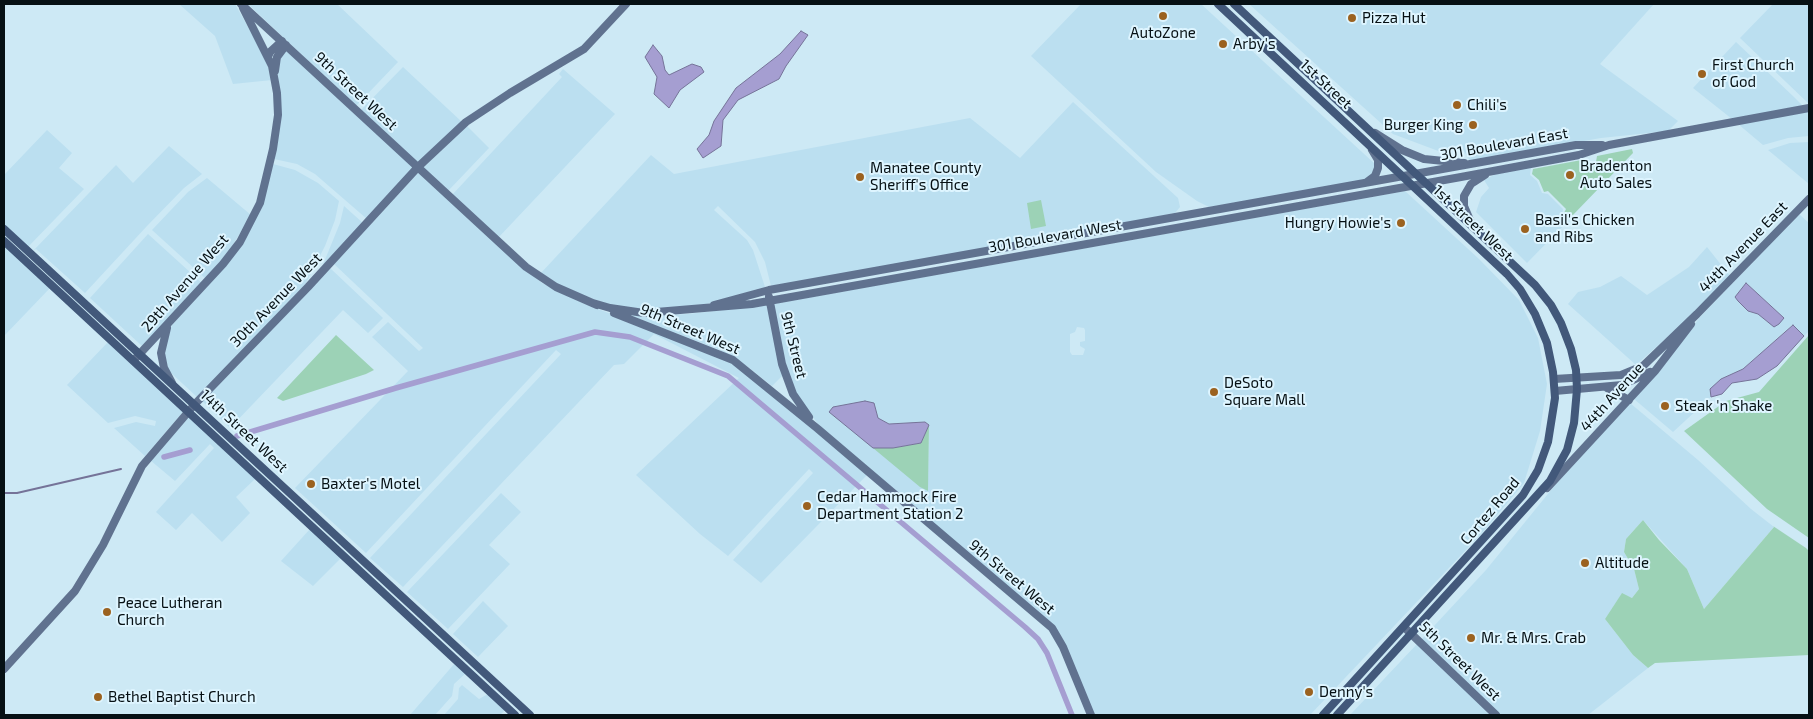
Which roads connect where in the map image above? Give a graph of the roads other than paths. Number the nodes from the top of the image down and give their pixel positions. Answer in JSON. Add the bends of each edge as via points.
{"nodes":[{"id":1,"x":241,"y":4,"type":"edge"},
{"id":2,"x":626,"y":4,"type":"edge"},
{"id":3,"x":1218,"y":4,"type":"edge"},
{"id":4,"x":1234,"y":4,"type":"edge"},
{"id":5,"x":284,"y":43,"type":"junction"},
{"id":6,"x":268,"y":57,"type":"junction"},
{"id":7,"x":274,"y":72,"type":"junction"},
{"id":8,"x":1809,"y":108,"type":"edge"},
{"id":9,"x":1364,"y":126,"type":"junction"},
{"id":10,"x":1360,"y":134,"type":"junction"},
{"id":11,"x":1609,"y":144,"type":"junction"},
{"id":12,"x":1476,"y":163,"type":"junction"},
{"id":13,"x":418,"y":168,"type":"junction"},
{"id":14,"x":1496,"y":170,"type":"junction"},
{"id":15,"x":1416,"y":175,"type":"junction"},
{"id":16,"x":1405,"y":177,"type":"junction"},
{"id":17,"x":1367,"y":183,"type":"junction"},
{"id":18,"x":1427,"y":184,"type":"junction"},
{"id":19,"x":1414,"y":186,"type":"junction"},
{"id":20,"x":1809,"y":199,"type":"edge"},
{"id":21,"x":1473,"y":227,"type":"junction"},
{"id":22,"x":4,"y":229,"type":"edge"},
{"id":23,"x":4,"y":241,"type":"edge"},
{"id":24,"x":1513,"y":280,"type":"joint"},
{"id":25,"x":769,"y":290,"type":"junction"},
{"id":26,"x":1540,"y":290,"type":"joint"},
{"id":27,"x":770,"y":302,"type":"junction"},
{"id":28,"x":593,"y":303,"type":"junction"},
{"id":29,"x":701,"y":309,"type":"junction"},
{"id":30,"x":1697,"y":314,"type":"junction"},
{"id":31,"x":169,"y":323,"type":"junction"},
{"id":32,"x":140,"y":354,"type":"junction"},
{"id":33,"x":133,"y":361,"type":"junction"},
{"id":34,"x":1661,"y":363,"type":"junction"},
{"id":35,"x":1577,"y":377,"type":"junction"},
{"id":36,"x":1554,"y":379,"type":"junction"},
{"id":37,"x":172,"y":383,"type":"junction"},
{"id":38,"x":1602,"y":387,"type":"junction"},
{"id":39,"x":1577,"y":389,"type":"junction"},
{"id":40,"x":1555,"y":390,"type":"junction"},
{"id":41,"x":1629,"y":400,"type":"junction"},
{"id":42,"x":195,"y":404,"type":"junction"},
{"id":43,"x":188,"y":412,"type":"junction"},
{"id":44,"x":818,"y":429,"type":"junction"},
{"id":45,"x":1542,"y":493,"type":"junction"},
{"id":46,"x":1404,"y":627,"type":"junction"},
{"id":47,"x":1412,"y":634,"type":"junction"},
{"id":48,"x":4,"y":669,"type":"edge"},
{"id":49,"x":515,"y":715,"type":"edge"},
{"id":50,"x":530,"y":715,"type":"edge"},
{"id":51,"x":1091,"y":715,"type":"edge"},
{"id":52,"x":1323,"y":715,"type":"edge"},
{"id":53,"x":1337,"y":715,"type":"edge"},
{"id":54,"x":1496,"y":715,"type":"edge"}],
"edges":[{"from":1,"to":5,"type":"main road","name":"9th Street West"},
{"from":1,"to":6,"type":"main road","name":"29th Avenue West"},
{"from":2,"to":13,"type":"main road","name":"30th Avenue West","via":[[584,49],[476,114]]},
{"from":3,"to":10,"type":"main road","name":"1st Street"},
{"from":4,"to":9,"type":"main road","name":"1st Street"},
{"from":5,"to":6,"type":"main road"},
{"from":5,"to":7,"type":"main road","name":"29th Avenue West"},
{"from":5,"to":13,"type":"main road","name":"9th Street West"},
{"from":6,"to":7,"type":"main road","name":"29th Avenue West"},
{"from":7,"to":31,"type":"main road","name":"29th Avenue West","via":[[278,115],[260,203],[232,253]]},
{"from":8,"to":11,"type":"main road","name":"301 Boulevard East"},
{"from":9,"to":12,"type":"main road","via":[[1402,150],[1424,159]]},
{"from":9,"to":15,"type":"main road","name":"1st Street"},
{"from":10,"to":16,"type":"main road","name":"1st Street"},
{"from":10,"to":17,"type":"main road","via":[[1378,162],[1378,171]]},
{"from":11,"to":12,"type":"main road","name":"301 Boulevard East","via":[[1576,145]]},
{"from":11,"to":14,"type":"main road","name":"301 Boulevard East","via":[[1579,155]]},
{"from":12,"to":15,"type":"main road","name":"301 Boulevard East"},
{"from":13,"to":28,"type":"main road","name":"9th Street West","via":[[531,271],[556,287]]},
{"from":13,"to":42,"type":"main road","name":"30th Avenue West"},
{"from":14,"to":18,"type":"main road","name":"301 Boulevard East"},
{"from":14,"to":21,"type":"main road","via":[[1477,179],[1466,191],[1464,206]]},
{"from":15,"to":16,"type":"main road","name":"301 Boulevard East"},
{"from":15,"to":18,"type":"main road","name":"1st Street"},
{"from":16,"to":17,"type":"main road","name":"301 Boulevard West"},
{"from":16,"to":19,"type":"main road","name":"1st Street"},
{"from":17,"to":25,"type":"main road","name":"301 Boulevard West"},
{"from":18,"to":19,"type":"main road","name":"301 Boulevard East"},
{"from":18,"to":21,"type":"main road","name":"1st Street"},
{"from":19,"to":24,"type":"main road","name":"1st Street West"},
{"from":19,"to":27,"type":"main road","name":"301 Boulevard West"},
{"from":20,"to":30,"type":"main road","name":"44th Avenue East"},
{"from":21,"to":26,"type":"main road","name":"1st Street"},
{"from":22,"to":32,"type":"main road","name":"14th Street West"},
{"from":23,"to":33,"type":"main road","name":"14th Street West"},
{"from":24,"to":36,"type":"main road","name":"Cortez Road","via":[[1541,326]]},
{"from":25,"to":27,"type":"main road","name":"9th Street"},
{"from":25,"to":29,"type":"main road","name":"301 Boulevard West"},
{"from":26,"to":35,"type":"main road","name":"Cortez Road","via":[[1565,330]]},
{"from":27,"to":29,"type":"main road","name":"301 Boulevard West"},
{"from":27,"to":44,"type":"main road","name":"9th Street","via":[[786,376],[798,403]]},
{"from":28,"to":29,"type":"main road","name":"301 Boulevard West","via":[[644,313]]},
{"from":28,"to":44,"type":"main road","name":"9th Street West","via":[[733,360]]},
{"from":30,"to":34,"type":"main road","name":"44th Avenue"},
{"from":30,"to":35,"type":"main road","via":[[1638,369],[1616,376]]},
{"from":31,"to":32,"type":"main road","name":"29th Avenue West"},
{"from":31,"to":37,"type":"main road","via":[[161,353]]},
{"from":32,"to":33,"type":"main road","name":"29th Avenue West"},
{"from":32,"to":37,"type":"main road","name":"14th Street West"},
{"from":33,"to":43,"type":"main road","name":"14th Street West"},
{"from":34,"to":38,"type":"main road","via":[[1632,383]]},
{"from":34,"to":41,"type":"main road","name":"44th Avenue"},
{"from":35,"to":36,"type":"main road"},
{"from":35,"to":39,"type":"main road","name":"Cortez Road"},
{"from":36,"to":40,"type":"main road","name":"Cortez Road"},
{"from":37,"to":42,"type":"main road","name":"14th Street West"},
{"from":38,"to":39,"type":"main road"},
{"from":38,"to":41,"type":"main road"},
{"from":39,"to":40,"type":"main road"},
{"from":39,"to":45,"type":"main road","name":"Cortez Road","via":[[1575,418],[1568,445]]},
{"from":40,"to":46,"type":"main road","name":"Cortez Road","via":[[1548,442],[1529,487]]},
{"from":41,"to":45,"type":"main road","name":"44th Avenue"},
{"from":42,"to":43,"type":"main road","name":"30th Avenue West"},
{"from":42,"to":50,"type":"main road","name":"14th Street West"},
{"from":43,"to":48,"type":"main road","name":"30th Avenue West","via":[[142,466],[103,545],[75,591]]},
{"from":43,"to":49,"type":"main road","name":"14th Street West"},
{"from":44,"to":51,"type":"main road","name":"9th Street West","via":[[1052,628]]},
{"from":45,"to":47,"type":"main road","name":"Cortez Road"},
{"from":46,"to":47,"type":"main road","name":"5th Street West"},
{"from":46,"to":52,"type":"main road","name":"Cortez Road"},
{"from":47,"to":53,"type":"main road","name":"Cortez Road"},
{"from":47,"to":54,"type":"main road","name":"5th Street West"}]}
